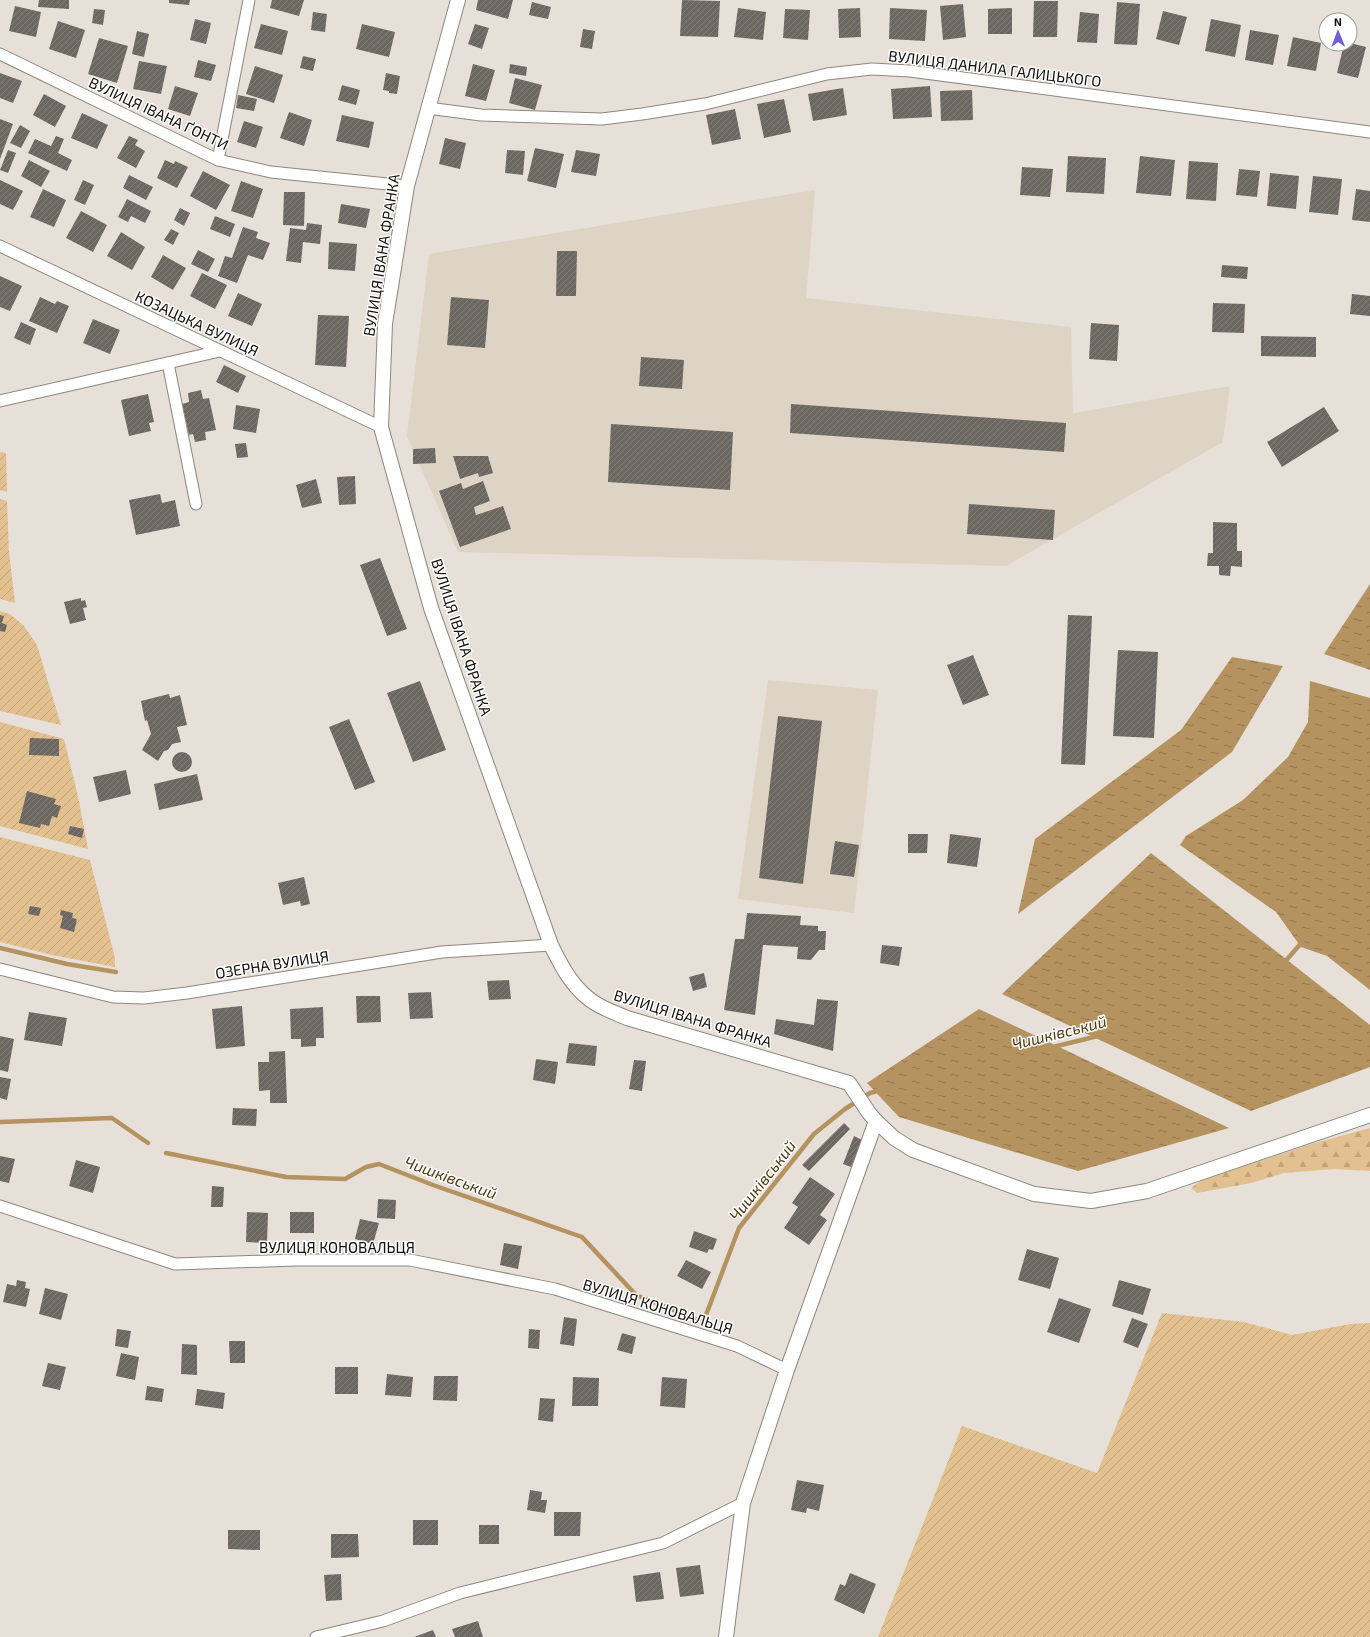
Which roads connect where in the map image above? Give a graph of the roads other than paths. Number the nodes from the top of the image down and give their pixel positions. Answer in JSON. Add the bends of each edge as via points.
{"nodes":[{"id":1,"x":249,"y":0,"type":"edge"},
{"id":2,"x":458,"y":0,"type":"edge"},
{"id":3,"x":0,"y":54,"type":"edge"},
{"id":4,"x":428,"y":108,"type":"junction"},
{"id":5,"x":1370,"y":132,"type":"edge"},
{"id":6,"x":218,"y":160,"type":"junction"},
{"id":7,"x":407,"y":186,"type":"junction"},
{"id":8,"x":0,"y":246,"type":"edge"},
{"id":9,"x":220,"y":351,"type":"junction"},
{"id":10,"x":168,"y":363,"type":"junction"},
{"id":11,"x":0,"y":401,"type":"edge"},
{"id":12,"x":381,"y":427,"type":"junction"},
{"id":13,"x":196,"y":504,"type":"dead end"},
{"id":14,"x":551,"y":945,"type":"junction"},
{"id":15,"x":0,"y":969,"type":"edge"},
{"id":16,"x":1370,"y":1115,"type":"edge"},
{"id":17,"x":872,"y":1117,"type":"junction"},
{"id":18,"x":0,"y":1206,"type":"edge"},
{"id":19,"x":787,"y":1370,"type":"junction"},
{"id":20,"x":743,"y":1504,"type":"junction"},
{"id":21,"x":316,"y":1637,"type":"edge"},
{"id":22,"x":726,"y":1637,"type":"edge"}],
"edges":[{"from":1,"to":6,"type":"street"},
{"from":2,"to":4,"type":"street","name":"ВУЛИЦЯ ІВАНА ФРАНКА"},
{"from":3,"to":6,"type":"street","name":"ВУЛИЦЯ ІВАНА ҐОНТИ"},
{"from":4,"to":5,"type":"street","name":"ВУЛИЦЯ ДАНИЛА ГАЛИЦЬКОГО","via":[[481,115],[602,119],[705,104],[827,74],[872,69],[910,71]]},
{"from":4,"to":7,"type":"street","name":"ВУЛИЦЯ ІВАНА ФРАНКА"},
{"from":6,"to":7,"type":"street","name":"ВУЛИЦЯ ІВАНА ҐОНТИ","via":[[271,172]]},
{"from":7,"to":12,"type":"street","name":"ВУЛИЦЯ ІВАНА ФРАНКА","via":[[385,324]]},
{"from":8,"to":9,"type":"street","name":"КОЗАЦЬКА ВУЛИЦЯ"},
{"from":9,"to":10,"type":"street"},
{"from":9,"to":12,"type":"street","name":"КОЗАЦЬКА ВУЛИЦЯ"},
{"from":10,"to":11,"type":"street"},
{"from":10,"to":13,"type":"street"},
{"from":12,"to":14,"type":"street","name":"ВУЛИЦЯ ІВАНА ФРАНКА","via":[[431,608]]},
{"from":14,"to":15,"type":"street","name":"ОЗЕРНА ВУЛИЦЯ","via":[[442,952],[144,998],[113,997]]},
{"from":14,"to":17,"type":"street","name":"ВУЛИЦЯ ІВАНА ФРАНКА","via":[[573,984],[597,1005],[627,1018],[853,1088]]},
{"from":16,"to":17,"type":"street","via":[[1148,1191],[1091,1202],[1034,1194],[913,1150],[894,1138]]},
{"from":17,"to":19,"type":"street"},
{"from":18,"to":19,"type":"street","name":"ВУЛИЦЯ КОНОВАЛЬЦЯ","via":[[175,1264],[410,1260],[555,1289],[737,1346]]},
{"from":19,"to":20,"type":"street"},
{"from":20,"to":21,"type":"street","via":[[663,1543],[460,1593],[383,1621]]},
{"from":20,"to":22,"type":"street"}]}
